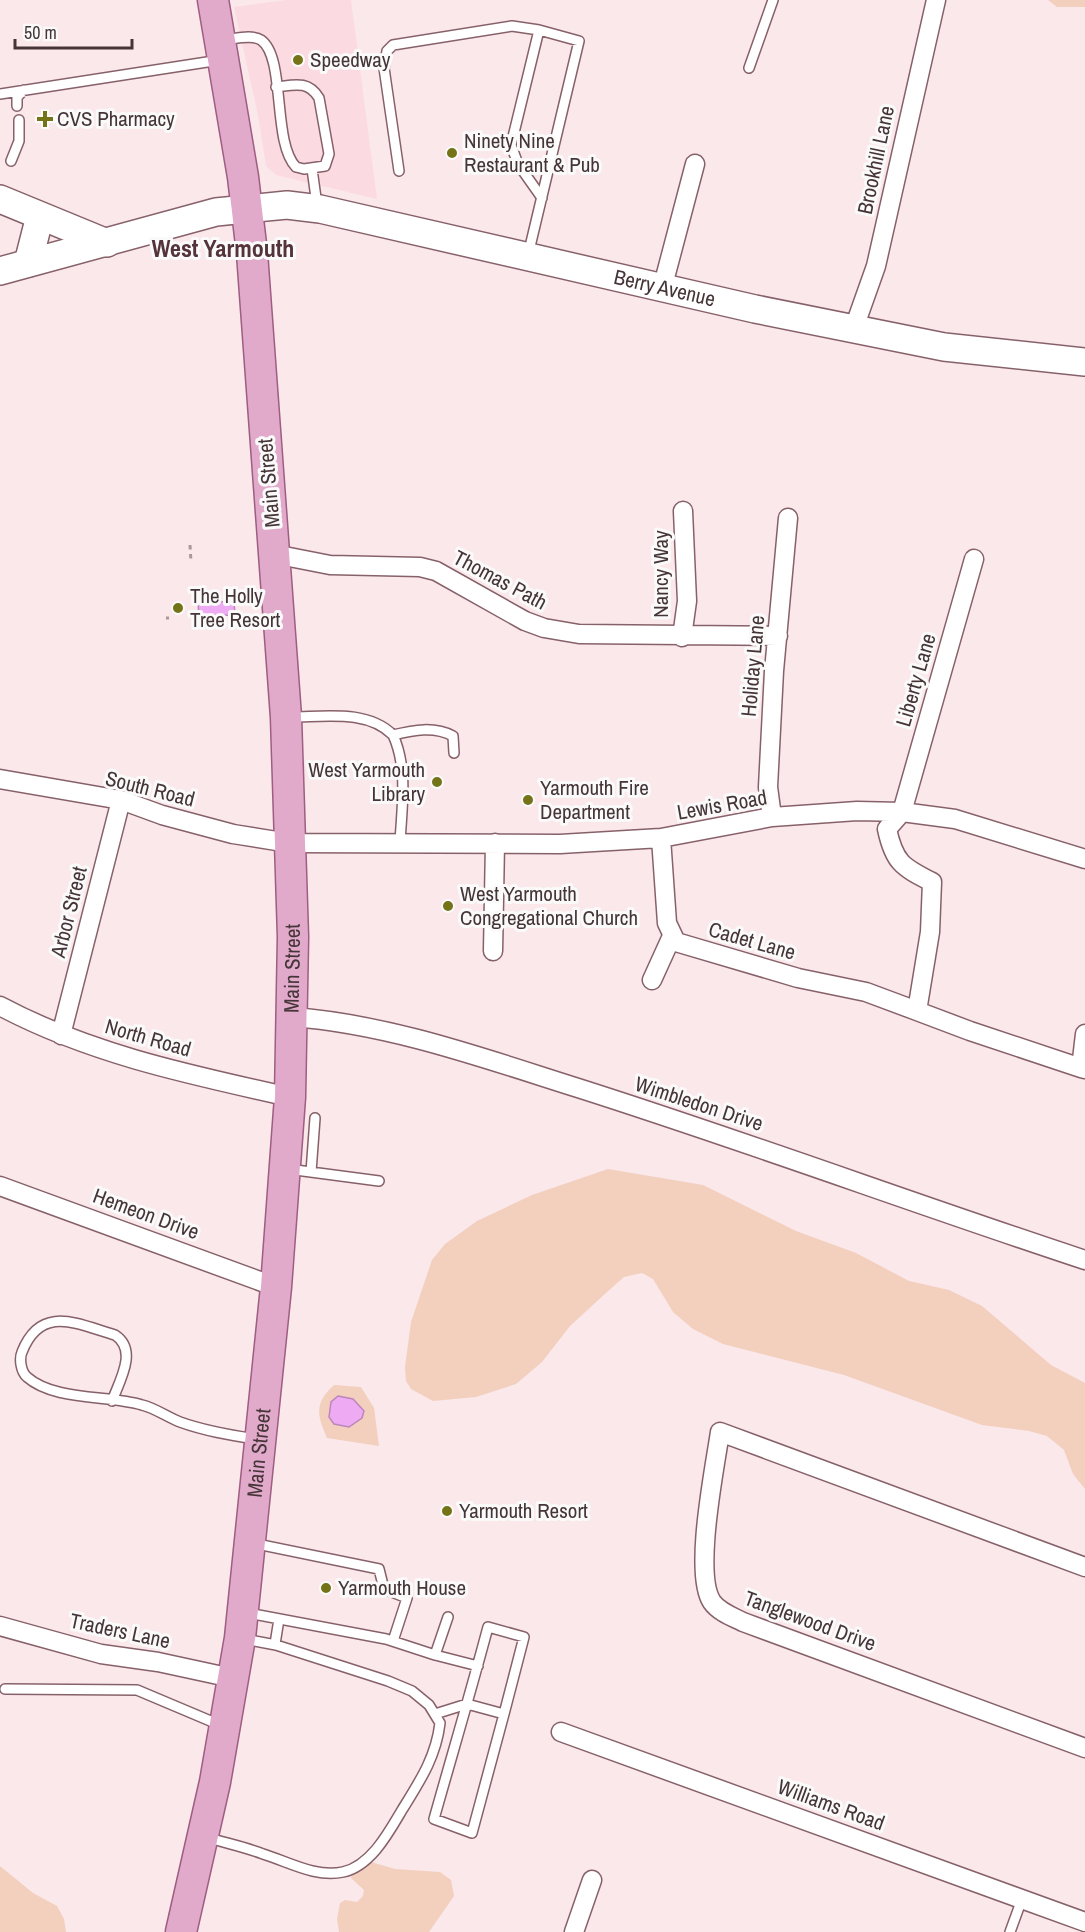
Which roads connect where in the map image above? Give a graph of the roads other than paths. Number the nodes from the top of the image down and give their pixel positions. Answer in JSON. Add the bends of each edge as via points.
{"nodes":[{"id":1,"x":213,"y":0,"type":"edge"},
{"id":2,"x":773,"y":0,"type":"edge"},
{"id":3,"x":936,"y":0,"type":"edge"},
{"id":4,"x":539,"y":30,"type":"junction"},
{"id":5,"x":221,"y":50,"type":"junction"},
{"id":6,"x":749,"y":68,"type":"dead end"},
{"id":7,"x":276,"y":87,"type":"junction"},
{"id":8,"x":24,"y":90,"type":"junction"},
{"id":9,"x":0,"y":94,"type":"edge"},
{"id":10,"x":17,"y":106,"type":"dead end"},
{"id":11,"x":19,"y":120,"type":"dead end"},
{"id":12,"x":11,"y":161,"type":"dead end"},
{"id":13,"x":695,"y":164,"type":"dead end"},
{"id":14,"x":312,"y":169,"type":"junction"},
{"id":15,"x":399,"y":171,"type":"dead end"},
{"id":16,"x":542,"y":198,"type":"junction"},
{"id":17,"x":0,"y":199,"type":"edge"},
{"id":18,"x":247,"y":207,"type":"junction"},
{"id":19,"x":317,"y":209,"type":"junction"},
{"id":20,"x":40,"y":216,"type":"junction"},
{"id":21,"x":107,"y":243,"type":"junction"},
{"id":22,"x":528,"y":257,"type":"junction"},
{"id":23,"x":28,"y":263,"type":"junction"},
{"id":24,"x":0,"y":271,"type":"edge"},
{"id":25,"x":662,"y":289,"type":"junction"},
{"id":26,"x":854,"y":328,"type":"junction"},
{"id":27,"x":1085,"y":362,"type":"edge"},
{"id":28,"x":683,"y":511,"type":"dead end"},
{"id":29,"x":788,"y":518,"type":"dead end"},
{"id":30,"x":274,"y":554,"type":"junction"},
{"id":31,"x":974,"y":560,"type":"dead end"},
{"id":32,"x":778,"y":636,"type":"junction"},
{"id":33,"x":682,"y":637,"type":"junction"},
{"id":34,"x":286,"y":717,"type":"junction"},
{"id":35,"x":393,"y":735,"type":"junction"},
{"id":36,"x":454,"y":753,"type":"dead end"},
{"id":37,"x":0,"y":779,"type":"edge"},
{"id":38,"x":121,"y":800,"type":"junction"},
{"id":39,"x":902,"y":812,"type":"junction"},
{"id":40,"x":772,"y":817,"type":"junction"},
{"id":41,"x":661,"y":838,"type":"junction"},
{"id":42,"x":400,"y":842,"type":"junction"},
{"id":43,"x":289,"y":843,"type":"junction"},
{"id":44,"x":495,"y":843,"type":"junction"},
{"id":45,"x":1085,"y":860,"type":"edge"},
{"id":46,"x":672,"y":936,"type":"junction"},
{"id":47,"x":493,"y":951,"type":"dead end"},
{"id":48,"x":652,"y":980,"type":"dead end"},
{"id":49,"x":0,"y":1006,"type":"edge"},
{"id":50,"x":918,"y":1011,"type":"junction"},
{"id":51,"x":292,"y":1017,"type":"junction"},
{"id":52,"x":1085,"y":1034,"type":"edge"},
{"id":53,"x":61,"y":1035,"type":"junction"},
{"id":54,"x":1083,"y":1068,"type":"edge"},
{"id":55,"x":290,"y":1097,"type":"junction"},
{"id":56,"x":315,"y":1118,"type":"dead end"},
{"id":57,"x":298,"y":1170,"type":"junction"},
{"id":58,"x":379,"y":1181,"type":"dead end"},
{"id":59,"x":0,"y":1186,"type":"edge"},
{"id":60,"x":1085,"y":1260,"type":"edge"},
{"id":61,"x":276,"y":1287,"type":"junction"},
{"id":62,"x":112,"y":1401,"type":"junction"},
{"id":63,"x":261,"y":1440,"type":"junction"},
{"id":64,"x":250,"y":1543,"type":"junction"},
{"id":65,"x":1085,"y":1567,"type":"edge"},
{"id":66,"x":448,"y":1617,"type":"dead end"},
{"id":67,"x":279,"y":1619,"type":"junction"},
{"id":68,"x":241,"y":1625,"type":"junction"},
{"id":69,"x":0,"y":1626,"type":"edge"},
{"id":70,"x":393,"y":1641,"type":"junction"},
{"id":71,"x":274,"y":1644,"type":"junction"},
{"id":72,"x":435,"y":1655,"type":"junction"},
{"id":73,"x":478,"y":1666,"type":"junction"},
{"id":74,"x":232,"y":1678,"type":"junction"},
{"id":75,"x":5,"y":1689,"type":"dead end"},
{"id":76,"x":467,"y":1704,"type":"junction"},
{"id":77,"x":504,"y":1713,"type":"junction"},
{"id":78,"x":435,"y":1714,"type":"junction"},
{"id":79,"x":225,"y":1727,"type":"junction"},
{"id":80,"x":561,"y":1732,"type":"dead end"},
{"id":81,"x":1085,"y":1748,"type":"edge"},
{"id":82,"x":203,"y":1837,"type":"junction"},
{"id":83,"x":592,"y":1880,"type":"dead end"},
{"id":84,"x":1022,"y":1899,"type":"junction"},
{"id":85,"x":1085,"y":1922,"type":"edge"},
{"id":86,"x":181,"y":1932,"type":"edge"},
{"id":87,"x":574,"y":1932,"type":"edge"},
{"id":88,"x":1010,"y":1932,"type":"edge"}],
"edges":[{"from":1,"to":5,"type":"main road","name":"Main Street"},
{"from":2,"to":6,"type":"lane"},
{"from":3,"to":26,"type":"street","name":"Brookhill Lane","via":[[876,266]]},
{"from":4,"to":15,"type":"lane","via":[[502,27],[393,45],[387,51],[384,68]]},
{"from":4,"to":16,"type":"lane","via":[[511,145],[518,164]]},
{"from":4,"to":16,"type":"lane","via":[[579,41]]},
{"from":5,"to":7,"type":"lane","via":[[260,39],[271,57]]},
{"from":5,"to":8,"type":"lane","via":[[142,72]]},
{"from":5,"to":18,"type":"main road","name":"Main Street"},
{"from":7,"to":14,"type":"lane","via":[[287,154],[296,167]]},
{"from":7,"to":14,"type":"lane","via":[[303,83],[315,90],[319,98],[329,154],[325,166]]},
{"from":8,"to":9,"type":"lane"},
{"from":8,"to":10,"type":"lane","via":[[17,97]]},
{"from":11,"to":12,"type":"lane","via":[[19,141]]},
{"from":13,"to":25,"type":"street"},
{"from":14,"to":19,"type":"lane"},
{"from":16,"to":22,"type":"lane"},
{"from":17,"to":20,"type":"street"},
{"from":18,"to":19,"type":"street","name":"Berry Avenue","via":[[287,205]]},
{"from":18,"to":21,"type":"street","name":"Berry Avenue"},
{"from":18,"to":30,"type":"main road","name":"Main Street"},
{"from":19,"to":22,"type":"street","name":"Berry Avenue"},
{"from":20,"to":21,"type":"street"},
{"from":20,"to":23,"type":"street"},
{"from":21,"to":23,"type":"street","name":"Berry Avenue"},
{"from":22,"to":25,"type":"street","name":"Berry Avenue"},
{"from":23,"to":24,"type":"street","name":"Berry Avenue"},
{"from":25,"to":26,"type":"street","name":"Berry Avenue"},
{"from":26,"to":27,"type":"street","name":"Berry Avenue","via":[[944,347]]},
{"from":28,"to":33,"type":"street","name":"Nancy Way","via":[[687,601]]},
{"from":29,"to":32,"type":"street","name":"Holiday Lane"},
{"from":30,"to":33,"type":"street","name":"Thomas Path","via":[[330,565],[420,567],[436,571],[544,628],[579,634]]},
{"from":30,"to":34,"type":"main road","name":"Main Street"},
{"from":31,"to":39,"type":"street","name":"Liberty Lane"},
{"from":32,"to":33,"type":"street","name":"Thomas Path"},
{"from":32,"to":40,"type":"street","name":"Holiday Lane","via":[[768,787]]},
{"from":34,"to":35,"type":"lane","via":[[367,718]]},
{"from":34,"to":43,"type":"main road","name":"Main Street"},
{"from":35,"to":36,"type":"lane","via":[[416,730],[443,731],[453,736]]},
{"from":35,"to":42,"type":"lane","via":[[403,771]]},
{"from":37,"to":38,"type":"street","name":"South Road"},
{"from":38,"to":43,"type":"street","name":"South Road","via":[[162,816]]},
{"from":38,"to":53,"type":"street","name":"Arbor Street"},
{"from":39,"to":40,"type":"street","name":"Lewis Road"},
{"from":39,"to":45,"type":"street","name":"Lewis Road","via":[[955,819]]},
{"from":39,"to":50,"type":"street","via":[[887,829],[892,851],[904,868],[932,882],[930,932]]},
{"from":40,"to":41,"type":"street","name":"Lewis Road"},
{"from":41,"to":44,"type":"street","name":"Lewis Road"},
{"from":41,"to":46,"type":"street","via":[[667,923]]},
{"from":42,"to":43,"type":"street","name":"Lewis Road"},
{"from":42,"to":44,"type":"street","name":"Lewis Road"},
{"from":43,"to":51,"type":"main road","name":"Main Street"},
{"from":44,"to":47,"type":"street"},
{"from":46,"to":48,"type":"street"},
{"from":46,"to":50,"type":"street","name":"Cadet Lane","via":[[676,942],[798,978],[866,992]]},
{"from":49,"to":53,"type":"street","name":"North Road"},
{"from":50,"to":54,"type":"street","name":"Cadet Lane"},
{"from":51,"to":55,"type":"main road","name":"Main Street"},
{"from":51,"to":60,"type":"street","name":"Wimbledon Drive","via":[[353,1024],[536,1075],[686,1122]]},
{"from":52,"to":54,"type":"street"},
{"from":53,"to":55,"type":"street","name":"North Road","via":[[110,1053]]},
{"from":55,"to":57,"type":"main road","name":"Main Street"},
{"from":56,"to":57,"type":"lane"},
{"from":57,"to":58,"type":"lane"},
{"from":57,"to":61,"type":"main road","name":"Main Street"},
{"from":59,"to":61,"type":"street","name":"Hemeon Drive"},
{"from":61,"to":63,"type":"main road","name":"Main Street"},
{"from":62,"to":62,"type":"lane","via":[[44,1388],[26,1377],[21,1356],[29,1335],[43,1324],[58,1321],[123,1340],[127,1352]]},
{"from":62,"to":63,"type":"lane","via":[[142,1405],[214,1433]]},
{"from":63,"to":64,"type":"main road","name":"Main Street"},
{"from":64,"to":68,"type":"main road","name":"Main Street"},
{"from":64,"to":70,"type":"lane","via":[[379,1569],[384,1589],[406,1598]]},
{"from":65,"to":81,"type":"street","name":"Tanglewood Drive","via":[[720,1431],[705,1542],[705,1576],[708,1593],[722,1611]]},
{"from":66,"to":72,"type":"lane"},
{"from":67,"to":68,"type":"lane"},
{"from":67,"to":70,"type":"lane"},
{"from":67,"to":71,"type":"lane"},
{"from":68,"to":71,"type":"lane"},
{"from":68,"to":74,"type":"main road","name":"Main Street"},
{"from":69,"to":74,"type":"street","name":"Traders Lane","via":[[101,1654]]},
{"from":70,"to":72,"type":"lane"},
{"from":71,"to":78,"type":"lane","via":[[412,1691]]},
{"from":72,"to":73,"type":"lane"},
{"from":73,"to":76,"type":"lane"},
{"from":73,"to":77,"type":"lane","via":[[489,1627],[524,1637]]},
{"from":74,"to":79,"type":"main road","name":"Main Street"},
{"from":75,"to":79,"type":"lane","via":[[137,1690]]},
{"from":76,"to":77,"type":"lane"},
{"from":76,"to":77,"type":"lane","via":[[434,1819],[472,1833]]},
{"from":76,"to":78,"type":"lane"},
{"from":78,"to":82,"type":"lane","via":[[440,1723],[437,1747],[427,1770],[384,1841],[366,1859],[344,1872],[315,1872]]},
{"from":79,"to":82,"type":"main road","name":"Main Street"},
{"from":80,"to":84,"type":"street","name":"Williams Road"},
{"from":82,"to":86,"type":"main road","name":"Main Street"},
{"from":83,"to":87,"type":"street"},
{"from":84,"to":85,"type":"street","name":"Williams Road"},
{"from":84,"to":88,"type":"lane"}]}
